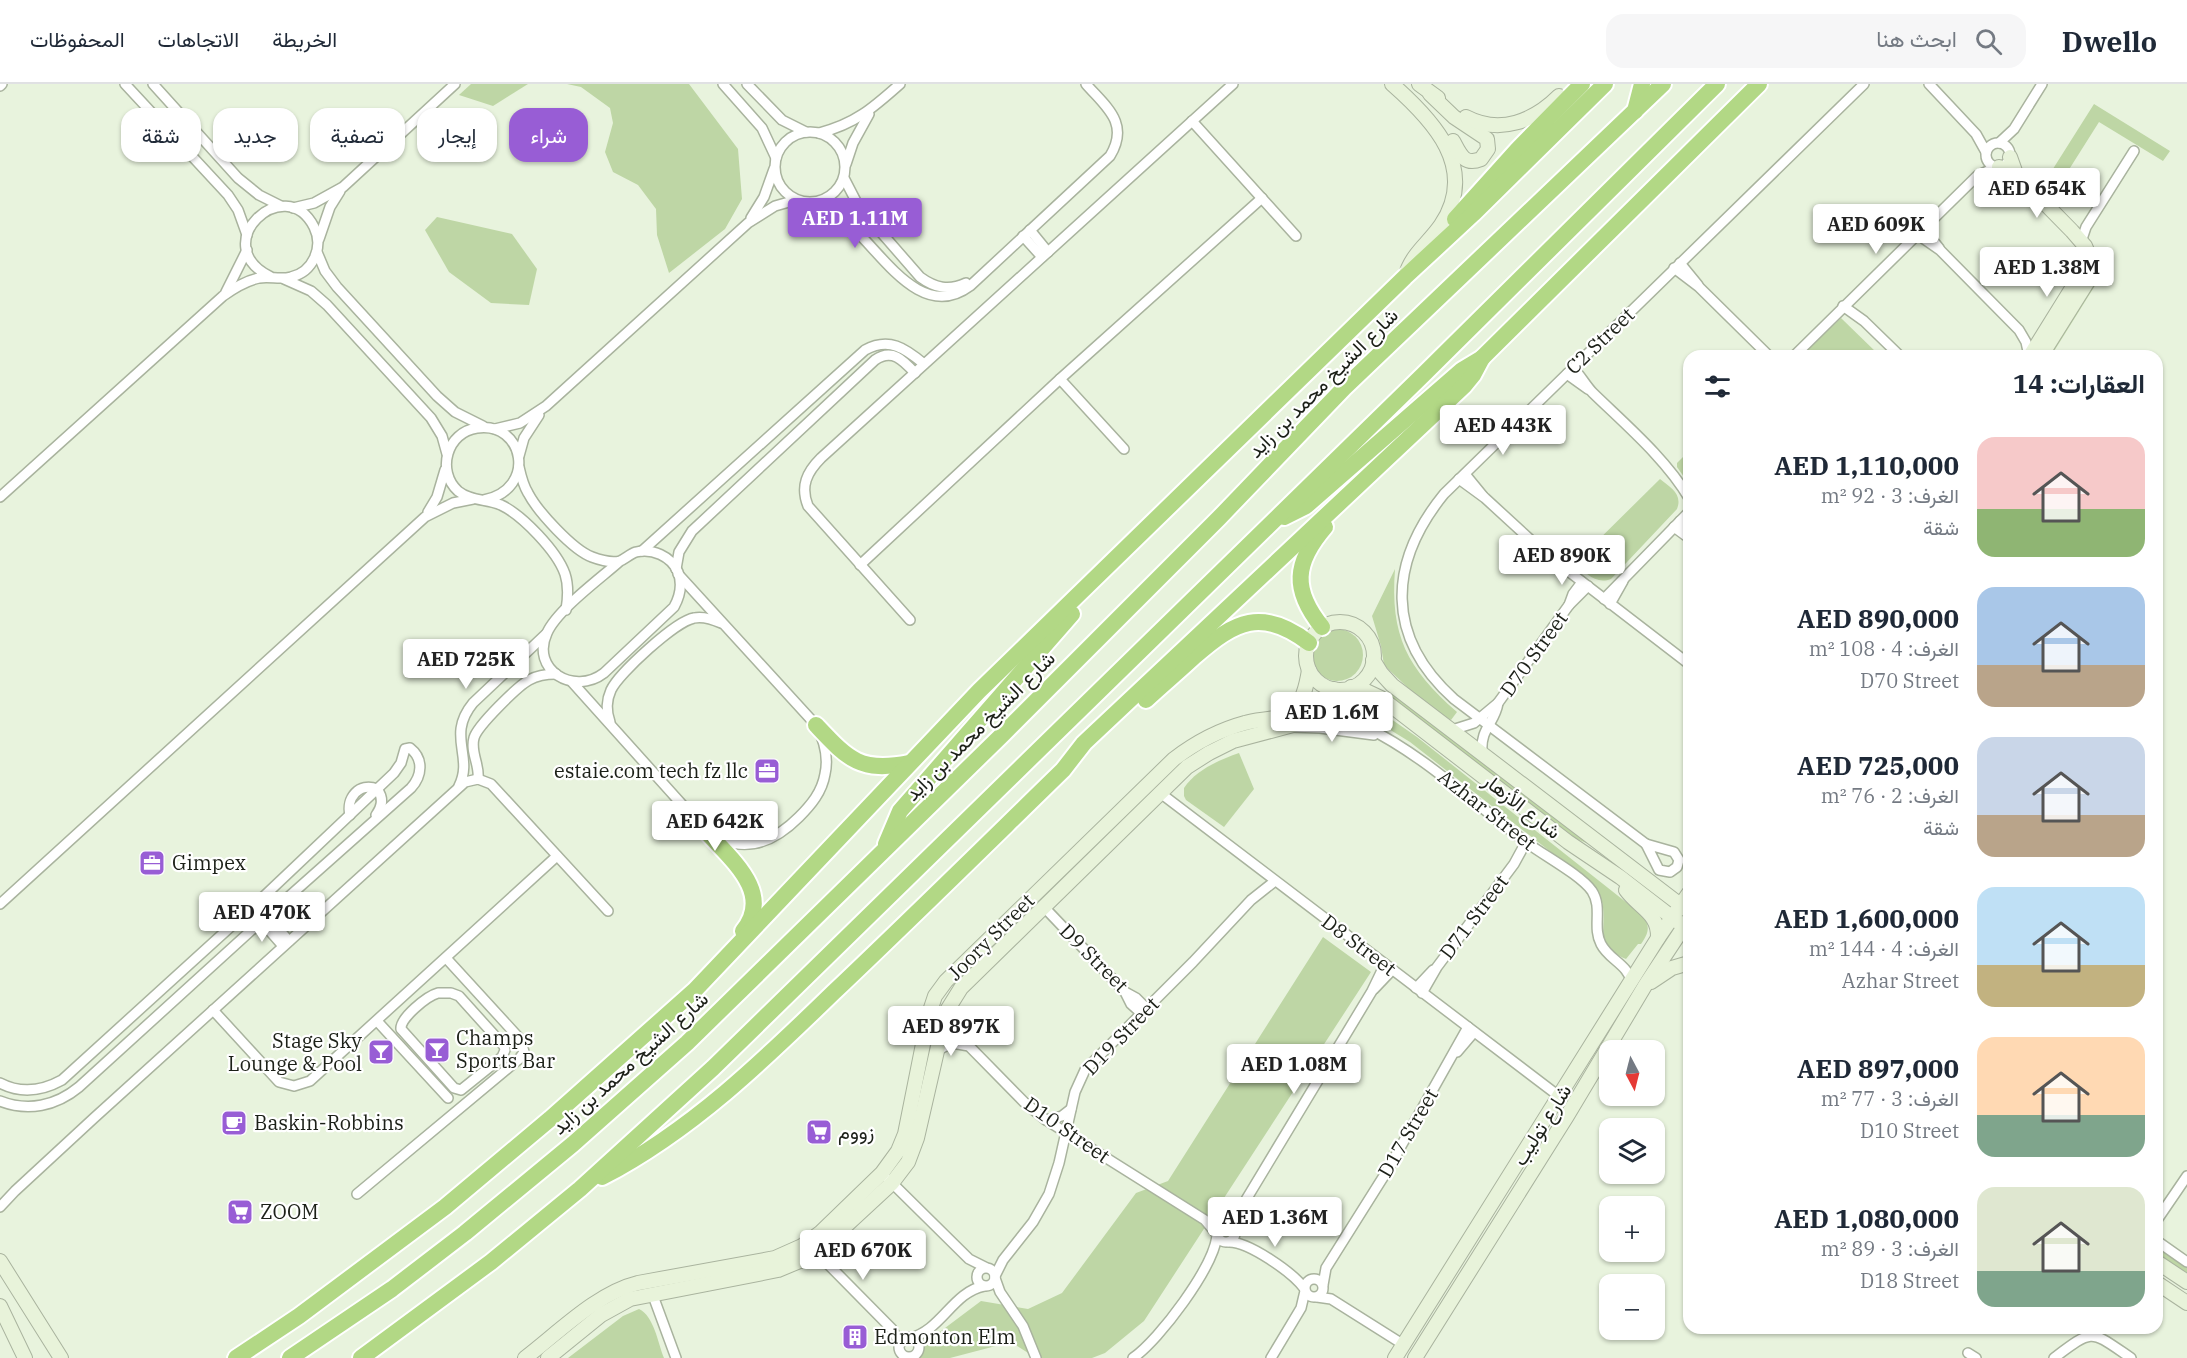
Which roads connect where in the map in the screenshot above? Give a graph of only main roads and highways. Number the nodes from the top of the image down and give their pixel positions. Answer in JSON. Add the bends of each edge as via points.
{"nodes":[{"id":1,"x":1582,"y":84,"type":"edge"},
{"id":2,"x":1605,"y":84,"type":"edge"},
{"id":3,"x":1642,"y":84,"type":"edge"},
{"id":4,"x":1663,"y":84,"type":"edge"},
{"id":5,"x":1717,"y":84,"type":"edge"},
{"id":6,"x":1759,"y":84,"type":"edge"},
{"id":7,"x":1635,"y":111,"type":"junction"},
{"id":8,"x":1422,"y":261,"type":"junction"},
{"id":9,"x":1482,"y":358,"type":"junction"},
{"id":10,"x":1378,"y":465,"type":"junction"},
{"id":11,"x":1273,"y":521,"type":"junction"},
{"id":12,"x":1093,"y":580,"type":"junction"},
{"id":13,"x":1322,"y":627,"type":"road end"},
{"id":14,"x":1309,"y":643,"type":"road end"},
{"id":15,"x":816,"y":725,"type":"road end"},
{"id":16,"x":909,"y":763,"type":"junction"},
{"id":17,"x":1063,"y":770,"type":"junction"},
{"id":18,"x":704,"y":829,"type":"road end"},
{"id":19,"x":885,"y":849,"type":"junction"},
{"id":20,"x":695,"y":990,"type":"junction"},
{"id":21,"x":580,"y":1189,"type":"junction"},
{"id":22,"x":237,"y":1358,"type":"edge"},
{"id":23,"x":290,"y":1358,"type":"edge"},
{"id":24,"x":361,"y":1358,"type":"edge"}],
"edges":[{"from":1,"to":8,"type":"highway","via":[[1490,178]]},
{"from":2,"to":8,"type":"highway"},
{"from":3,"to":7,"type":"highway"},
{"from":4,"to":7,"type":"highway","name":"شارع الشيخ محمد بن زايد"},
{"from":5,"to":11,"type":"highway"},
{"from":6,"to":9,"type":"highway"},
{"from":7,"to":19,"type":"highway","name":"شارع الشيخ محمد بن زايد","via":[[1344,388],[1194,543]]},
{"from":8,"to":12,"type":"highway"},
{"from":9,"to":10,"type":"highway","via":[[1464,386]]},
{"from":9,"to":11,"type":"highway","via":[[1462,370],[1306,506]]},
{"from":10,"to":13,"type":"highway","via":[[1313,542],[1302,563],[1304,600]]},
{"from":10,"to":17,"type":"highway","via":[[1084,743]]},
{"from":11,"to":21,"type":"highway","via":[[713,1068]]},
{"from":12,"to":16,"type":"highway"},
{"from":12,"to":19,"type":"highway","via":[[1077,608],[900,812]]},
{"from":14,"to":17,"type":"highway","via":[[1274,623],[1255,622],[1228,630]]},
{"from":15,"to":16,"type":"highway","via":[[840,750],[866,765],[882,768]]},
{"from":16,"to":20,"type":"highway"},
{"from":17,"to":21,"type":"highway","via":[[730,1089],[647,1153]]},
{"from":18,"to":20,"type":"highway","via":[[743,874],[754,902],[748,924]]},
{"from":19,"to":23,"type":"highway","name":"شارع الشيخ محمد بن زايد","via":[[687,1043],[579,1140],[392,1289]]},
{"from":20,"to":22,"type":"highway","via":[[445,1207]]},
{"from":21,"to":24,"type":"highway","via":[[491,1262]]}]}
